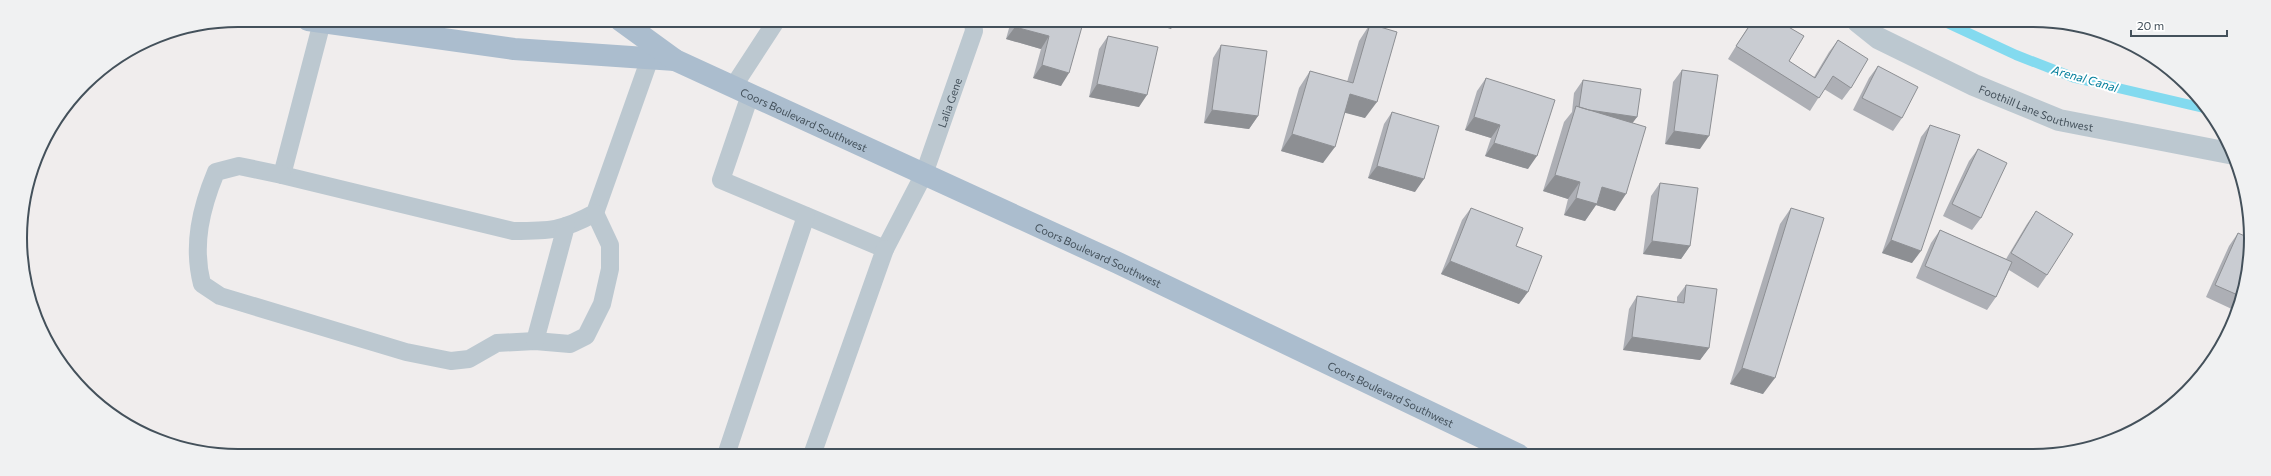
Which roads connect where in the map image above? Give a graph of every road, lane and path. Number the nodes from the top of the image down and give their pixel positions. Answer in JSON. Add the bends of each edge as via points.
{"nodes":[{"id":1,"x":314,"y":27,"type":"edge"},
{"id":2,"x":358,"y":27,"type":"edge"},
{"id":3,"x":630,"y":27,"type":"edge"},
{"id":4,"x":773,"y":27,"type":"edge"},
{"id":5,"x":974,"y":27,"type":"edge"},
{"id":6,"x":1864,"y":27,"type":"edge"},
{"id":7,"x":650,"y":58,"type":"junction"},
{"id":8,"x":675,"y":60,"type":"junction"},
{"id":9,"x":742,"y":91,"type":"junction"},
{"id":10,"x":2226,"y":152,"type":"edge"},
{"id":11,"x":924,"y":174,"type":"junction"},
{"id":12,"x":282,"y":175,"type":"junction"},
{"id":13,"x":595,"y":213,"type":"junction"},
{"id":14,"x":806,"y":216,"type":"junction"},
{"id":15,"x":566,"y":226,"type":"junction"},
{"id":16,"x":885,"y":249,"type":"junction"},
{"id":17,"x":535,"y":340,"type":"junction"},
{"id":18,"x":728,"y":449,"type":"edge"},
{"id":19,"x":814,"y":449,"type":"edge"},
{"id":20,"x":1506,"y":449,"type":"edge"}],
"edges":[{"from":1,"to":12,"type":"lane"},
{"from":2,"to":7,"type":"main road","name":"Coors Boulevard Southwest","via":[[514,49]]},
{"from":3,"to":8,"type":"main road","name":"Coors Boulevard Southwest"},
{"from":4,"to":9,"type":"lane"},
{"from":5,"to":11,"type":"lane","name":"Lalia Gene"},
{"from":6,"to":10,"type":"street","name":"Foothill Lane Southwest","via":[[1878,38],[1974,85],[2059,120]]},
{"from":7,"to":8,"type":"main road","name":"Coors Boulevard Southwest"},
{"from":7,"to":13,"type":"lane"},
{"from":8,"to":9,"type":"main road","name":"Coors Boulevard Southwest"},
{"from":9,"to":11,"type":"main road","name":"Coors Boulevard Southwest"},
{"from":9,"to":14,"type":"lane","via":[[721,180]]},
{"from":11,"to":16,"type":"lane","name":"Lalia Gene"},
{"from":11,"to":20,"type":"main road","name":"Coors Boulevard Southwest","via":[[1125,266]]},
{"from":12,"to":15,"type":"lane","via":[[513,231],[551,231]]},
{"from":12,"to":17,"type":"lane","via":[[239,166],[216,172],[204,200],[197,247],[202,284],[220,296],[406,352],[451,361],[470,359],[497,343]]},
{"from":13,"to":15,"type":"lane"},
{"from":13,"to":17,"type":"lane","via":[[610,245],[610,269],[602,304],[586,336],[570,344]]},
{"from":14,"to":16,"type":"lane"},
{"from":14,"to":18,"type":"lane"},
{"from":15,"to":17,"type":"lane"},
{"from":16,"to":19,"type":"lane","name":"Lalia Gene"}]}
